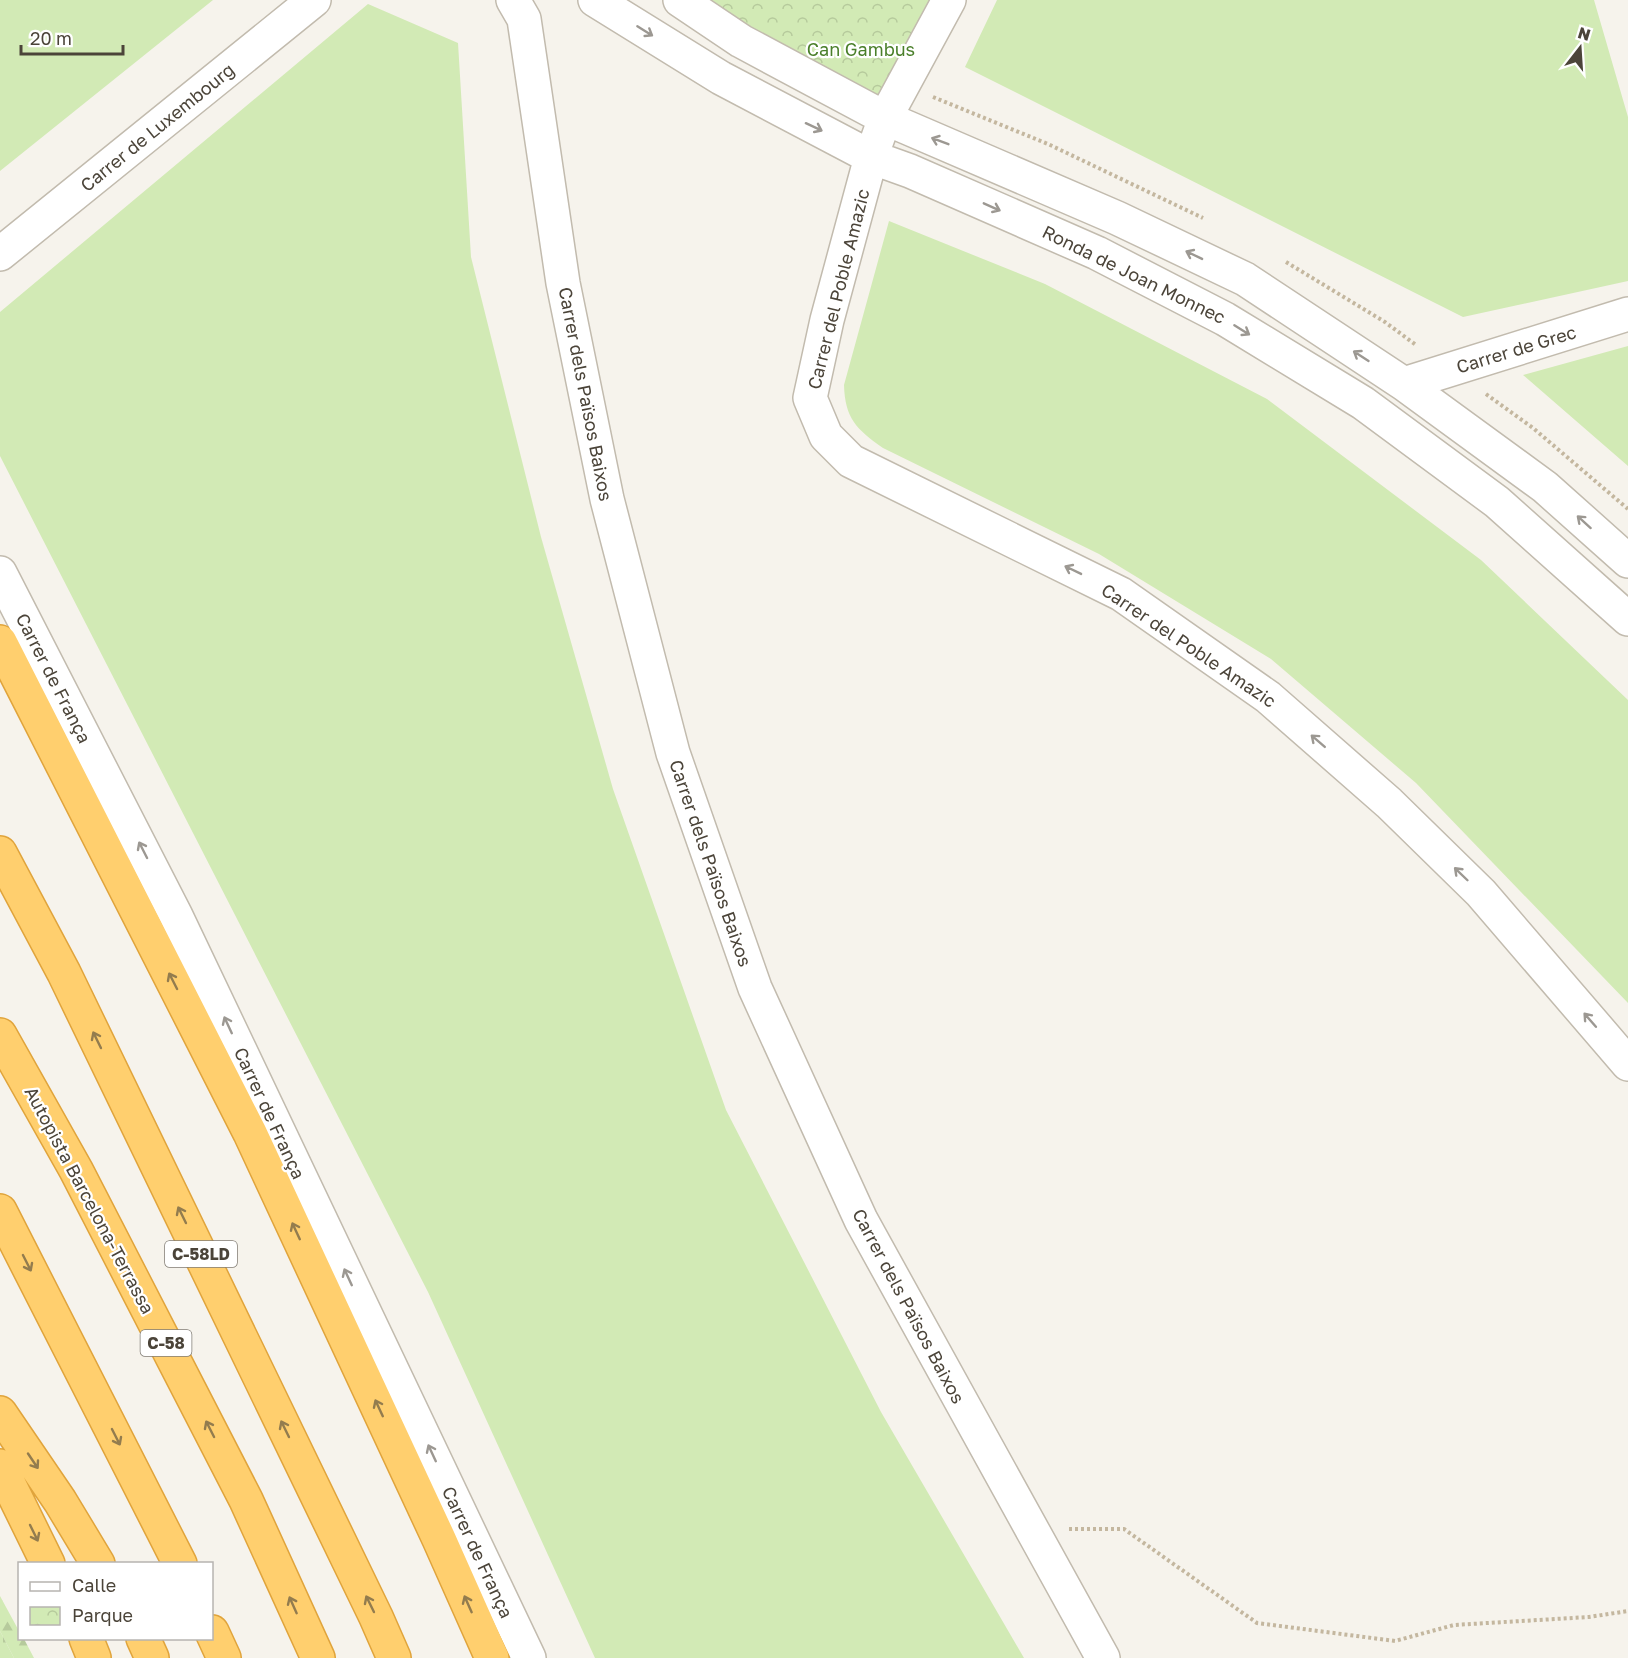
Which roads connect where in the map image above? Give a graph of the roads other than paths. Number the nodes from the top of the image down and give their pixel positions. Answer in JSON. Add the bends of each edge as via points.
{"nodes":[{"id":1,"x":314,"y":0,"type":"edge"},
{"id":2,"x":513,"y":0,"type":"edge"},
{"id":3,"x":595,"y":0,"type":"edge"},
{"id":4,"x":680,"y":0,"type":"edge"},
{"id":5,"x":949,"y":0,"type":"edge"},
{"id":6,"x":885,"y":118,"type":"junction"},
{"id":7,"x":871,"y":157,"type":"junction"},
{"id":8,"x":0,"y":254,"type":"edge"},
{"id":9,"x":1628,"y":314,"type":"edge"},
{"id":10,"x":1404,"y":384,"type":"junction"},
{"id":11,"x":1628,"y":561,"type":"edge"},
{"id":12,"x":0,"y":573,"type":"edge"},
{"id":13,"x":1628,"y":619,"type":"edge"},
{"id":14,"x":0,"y":642,"type":"edge"},
{"id":15,"x":0,"y":853,"type":"edge"},
{"id":16,"x":0,"y":1035,"type":"edge"},
{"id":17,"x":1628,"y":1064,"type":"edge"},
{"id":18,"x":0,"y":1211,"type":"edge"},
{"id":19,"x":0,"y":1413,"type":"edge"},
{"id":20,"x":0,"y":1466,"type":"edge"},
{"id":21,"x":48,"y":1562,"type":"edge"},
{"id":22,"x":97,"y":1562,"type":"edge"},
{"id":23,"x":179,"y":1562,"type":"edge"},
{"id":24,"x":213,"y":1634,"type":"edge"},
{"id":25,"x":87,"y":1640,"type":"edge"},
{"id":26,"x":144,"y":1640,"type":"edge"},
{"id":27,"x":94,"y":1658,"type":"edge"},
{"id":28,"x":152,"y":1658,"type":"edge"},
{"id":29,"x":224,"y":1658,"type":"edge"},
{"id":30,"x":318,"y":1658,"type":"edge"},
{"id":31,"x":393,"y":1658,"type":"edge"},
{"id":32,"x":492,"y":1658,"type":"edge"},
{"id":33,"x":529,"y":1658,"type":"edge"},
{"id":34,"x":1103,"y":1658,"type":"edge"}],
"edges":[{"from":1,"to":8,"type":"street","name":"Carrer de Luxembourg"},
{"from":2,"to":34,"type":"street","name":"Carrer dels Països Baixos","via":[[524,19],[563,283],[607,499],[677,765],[754,988],[856,1209]]},
{"from":3,"to":7,"type":"street","name":"Ronda de Joan Monnec","one_way":true,"via":[[721,78]]},
{"from":4,"to":6,"type":"street","via":[[741,41]]},
{"from":5,"to":6,"type":"street","name":"Carrer del Poble Amazic"},
{"from":6,"to":7,"type":"street","name":"Carrer del Poble Amazic"},
{"from":10,"to":6,"type":"street","one_way":true,"via":[[1245,279],[1117,218]]},
{"from":7,"to":13,"type":"street","name":"Ronda de Joan Monnec","one_way":true,"via":[[1097,253],[1225,319],[1363,403],[1497,502]]},
{"from":17,"to":7,"type":"street","name":"Carrer del Poble Amazic","one_way":true,"via":[[1481,893],[1389,803],[1268,697],[1121,594],[851,461],[826,436],[810,398]]},
{"from":9,"to":10,"type":"street","name":"Carrer de Grec"},
{"from":11,"to":10,"type":"street","one_way":true,"via":[[1545,487]]},
{"from":33,"to":12,"type":"street","name":"Carrer de França","one_way":true,"via":[[176,916]]},
{"from":32,"to":14,"type":"highway","one_way":true,"via":[[250,1133]]},
{"from":31,"to":15,"type":"highway","number":"C-58LD","one_way":true,"via":[[64,973]]},
{"from":30,"to":16,"type":"highway","name":"Autopista Barcelona-Terrassa","number":"C-58","one_way":true,"via":[[246,1500],[76,1170]]},
{"from":18,"to":23,"type":"highway","one_way":true},
{"from":19,"to":22,"type":"highway","one_way":true},
{"from":20,"to":21,"type":"highway","one_way":true},
{"from":24,"to":29,"type":"highway"},
{"from":25,"to":27,"type":"highway"},
{"from":26,"to":28,"type":"highway"}]}
